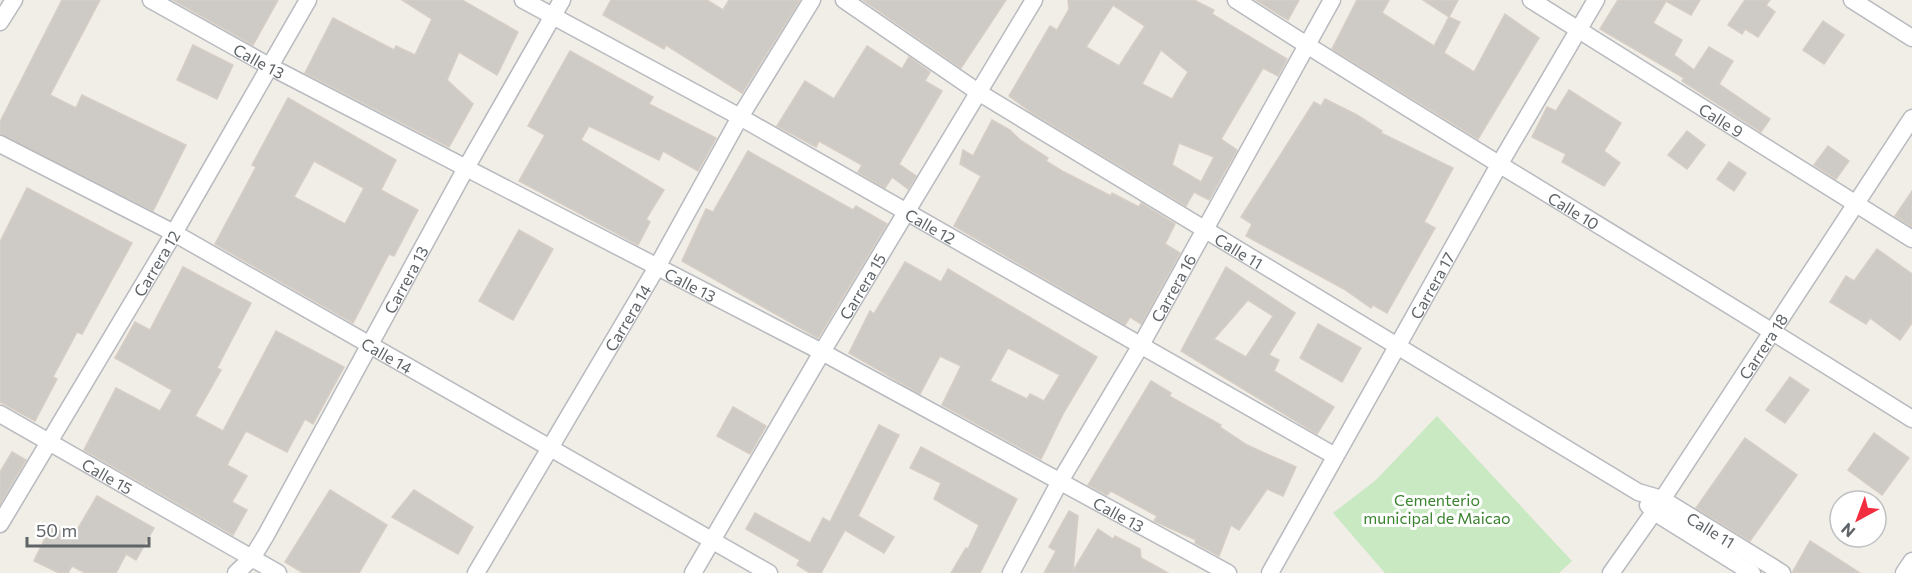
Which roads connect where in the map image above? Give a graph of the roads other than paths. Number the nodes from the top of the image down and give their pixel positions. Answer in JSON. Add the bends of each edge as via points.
{"nodes":[{"id":1,"x":14,"y":0,"type":"edge"},
{"id":2,"x":151,"y":0,"type":"edge"},
{"id":3,"x":308,"y":0,"type":"edge"},
{"id":4,"x":524,"y":0,"type":"edge"},
{"id":5,"x":562,"y":0,"type":"edge"},
{"id":6,"x":812,"y":0,"type":"edge"},
{"id":7,"x":844,"y":0,"type":"edge"},
{"id":8,"x":1034,"y":0,"type":"edge"},
{"id":9,"x":1236,"y":0,"type":"edge"},
{"id":10,"x":1332,"y":0,"type":"edge"},
{"id":11,"x":1531,"y":0,"type":"edge"},
{"id":12,"x":1596,"y":0,"type":"edge"},
{"id":13,"x":1852,"y":0,"type":"edge"},
{"id":14,"x":553,"y":16,"type":"junction"},
{"id":15,"x":0,"y":22,"type":"edge"},
{"id":16,"x":1580,"y":31,"type":"junction"},
{"id":17,"x":1912,"y":38,"type":"edge"},
{"id":18,"x":1306,"y":45,"type":"junction"},
{"id":19,"x":269,"y":66,"type":"junction"},
{"id":20,"x":978,"y":92,"type":"junction"},
{"id":21,"x":740,"y":117,"type":"junction"},
{"id":22,"x":1912,"y":118,"type":"edge"},
{"id":23,"x":0,"y":144,"type":"edge"},
{"id":24,"x":1499,"y":165,"type":"junction"},
{"id":25,"x":466,"y":168,"type":"junction"},
{"id":26,"x":1855,"y":203,"type":"junction"},
{"id":27,"x":908,"y":211,"type":"junction"},
{"id":28,"x":1206,"y":228,"type":"junction"},
{"id":29,"x":174,"y":233,"type":"junction"},
{"id":30,"x":1912,"y":239,"type":"edge"},
{"id":31,"x":657,"y":267,"type":"junction"},
{"id":32,"x":1772,"y":330,"type":"junction"},
{"id":33,"x":369,"y":344,"type":"junction"},
{"id":34,"x":1399,"y":344,"type":"junction"},
{"id":35,"x":1141,"y":345,"type":"junction"},
{"id":36,"x":822,"y":352,"type":"junction"},
{"id":37,"x":0,"y":414,"type":"edge"},
{"id":38,"x":1912,"y":418,"type":"edge"},
{"id":39,"x":48,"y":444,"type":"junction"},
{"id":40,"x":549,"y":447,"type":"junction"},
{"id":41,"x":1335,"y":456,"type":"junction"},
{"id":42,"x":1059,"y":483,"type":"junction"},
{"id":43,"x":1658,"y":506,"type":"junction"},
{"id":44,"x":0,"y":524,"type":"edge"},
{"id":45,"x":711,"y":540,"type":"junction"},
{"id":46,"x":1912,"y":561,"type":"edge"},
{"id":47,"x":251,"y":566,"type":"edge"},
{"id":48,"x":236,"y":573,"type":"edge"},
{"id":49,"x":278,"y":573,"type":"edge"},
{"id":50,"x":476,"y":573,"type":"edge"},
{"id":51,"x":693,"y":573,"type":"edge"},
{"id":52,"x":769,"y":573,"type":"edge"},
{"id":53,"x":1011,"y":573,"type":"edge"},
{"id":54,"x":1228,"y":573,"type":"edge"},
{"id":55,"x":1270,"y":573,"type":"edge"},
{"id":56,"x":1611,"y":573,"type":"edge"},
{"id":57,"x":1752,"y":573,"type":"edge"},
{"id":58,"x":1782,"y":573,"type":"edge"},
{"id":59,"x":1904,"y":573,"type":"edge"}],
"edges":[{"from":1,"to":15,"type":"street"},
{"from":2,"to":19,"type":"street","name":"Calle 13"},
{"from":3,"to":19,"type":"street","name":"Carrera 12"},
{"from":4,"to":14,"type":"street","name":"Calle 12"},
{"from":5,"to":14,"type":"street","name":"Carrera 13"},
{"from":6,"to":21,"type":"street","name":"Carrera 14"},
{"from":7,"to":20,"type":"street","name":"Calle 11"},
{"from":8,"to":20,"type":"street","name":"Carrera 15"},
{"from":9,"to":18,"type":"street","name":"Calle 10"},
{"from":10,"to":18,"type":"street","name":"Carrera 16"},
{"from":11,"to":16,"type":"street","name":"Calle 9"},
{"from":12,"to":16,"type":"street","name":"Carrera 17"},
{"from":13,"to":17,"type":"street"},
{"from":14,"to":21,"type":"street","name":"Calle 12"},
{"from":14,"to":25,"type":"street","name":"Carrera 13"},
{"from":16,"to":24,"type":"street","name":"Carrera 17"},
{"from":16,"to":26,"type":"street","name":"Calle 9"},
{"from":18,"to":24,"type":"street","name":"Calle 10"},
{"from":18,"to":28,"type":"street","name":"Carrera 16"},
{"from":19,"to":25,"type":"street","name":"Calle 13"},
{"from":19,"to":29,"type":"street","name":"Carrera 12"},
{"from":20,"to":27,"type":"street","name":"Carrera 15"},
{"from":20,"to":28,"type":"street","name":"Calle 11"},
{"from":21,"to":27,"type":"street","name":"Calle 12"},
{"from":21,"to":31,"type":"street","name":"Carrera 14"},
{"from":22,"to":26,"type":"street","name":"Carrera 18"},
{"from":23,"to":29,"type":"street","name":"Calle 14"},
{"from":24,"to":32,"type":"street","name":"Calle 10"},
{"from":24,"to":34,"type":"street","name":"Carrera 17"},
{"from":25,"to":31,"type":"street","name":"Calle 13"},
{"from":25,"to":33,"type":"street","name":"Carrera 13"},
{"from":26,"to":30,"type":"street","name":"Calle 9"},
{"from":26,"to":32,"type":"street","name":"Carrera 18"},
{"from":27,"to":35,"type":"street","name":"Calle 12"},
{"from":27,"to":36,"type":"street","name":"Carrera 15"},
{"from":28,"to":34,"type":"street","name":"Calle 11"},
{"from":28,"to":35,"type":"street","name":"Carrera 16"},
{"from":29,"to":33,"type":"street","name":"Calle 14"},
{"from":29,"to":39,"type":"street","name":"Carrera 12"},
{"from":31,"to":36,"type":"street","name":"Calle 13"},
{"from":31,"to":40,"type":"street","name":"Carrera 14"},
{"from":32,"to":38,"type":"street","name":"Calle 10"},
{"from":32,"to":43,"type":"street","name":"Carrera 18"},
{"from":33,"to":40,"type":"street","name":"Calle 14"},
{"from":33,"to":47,"type":"street","name":"Carrera 13"},
{"from":34,"to":41,"type":"street","name":"Carrera 17"},
{"from":34,"to":43,"type":"street","name":"Calle 11"},
{"from":35,"to":41,"type":"street","name":"Calle 12"},
{"from":35,"to":42,"type":"street","name":"Carrera 16"},
{"from":36,"to":42,"type":"street","name":"Calle 13"},
{"from":36,"to":45,"type":"street","name":"Carrera 15"},
{"from":37,"to":39,"type":"street","name":"Calle 15"},
{"from":39,"to":44,"type":"street","name":"Carrera 12"},
{"from":39,"to":47,"type":"street","name":"Calle 15"},
{"from":40,"to":45,"type":"street","name":"Calle 14"},
{"from":40,"to":50,"type":"street","name":"Carrera 14"},
{"from":41,"to":55,"type":"street","name":"Carrera 17"},
{"from":42,"to":53,"type":"street","name":"Carrera 16"},
{"from":42,"to":54,"type":"street","name":"Calle 13"},
{"from":43,"to":56,"type":"street","name":"Carrera 18"},
{"from":43,"to":57,"type":"street","name":"Calle 11"},
{"from":43,"to":58,"type":"street","name":"Calle 11"},
{"from":45,"to":51,"type":"street","name":"Carrera 15"},
{"from":45,"to":52,"type":"street","name":"Calle 14"},
{"from":46,"to":59,"type":"street"},
{"from":47,"to":48,"type":"street","name":"Carrera 13"},
{"from":47,"to":49,"type":"street","name":"Calle 15"}]}
